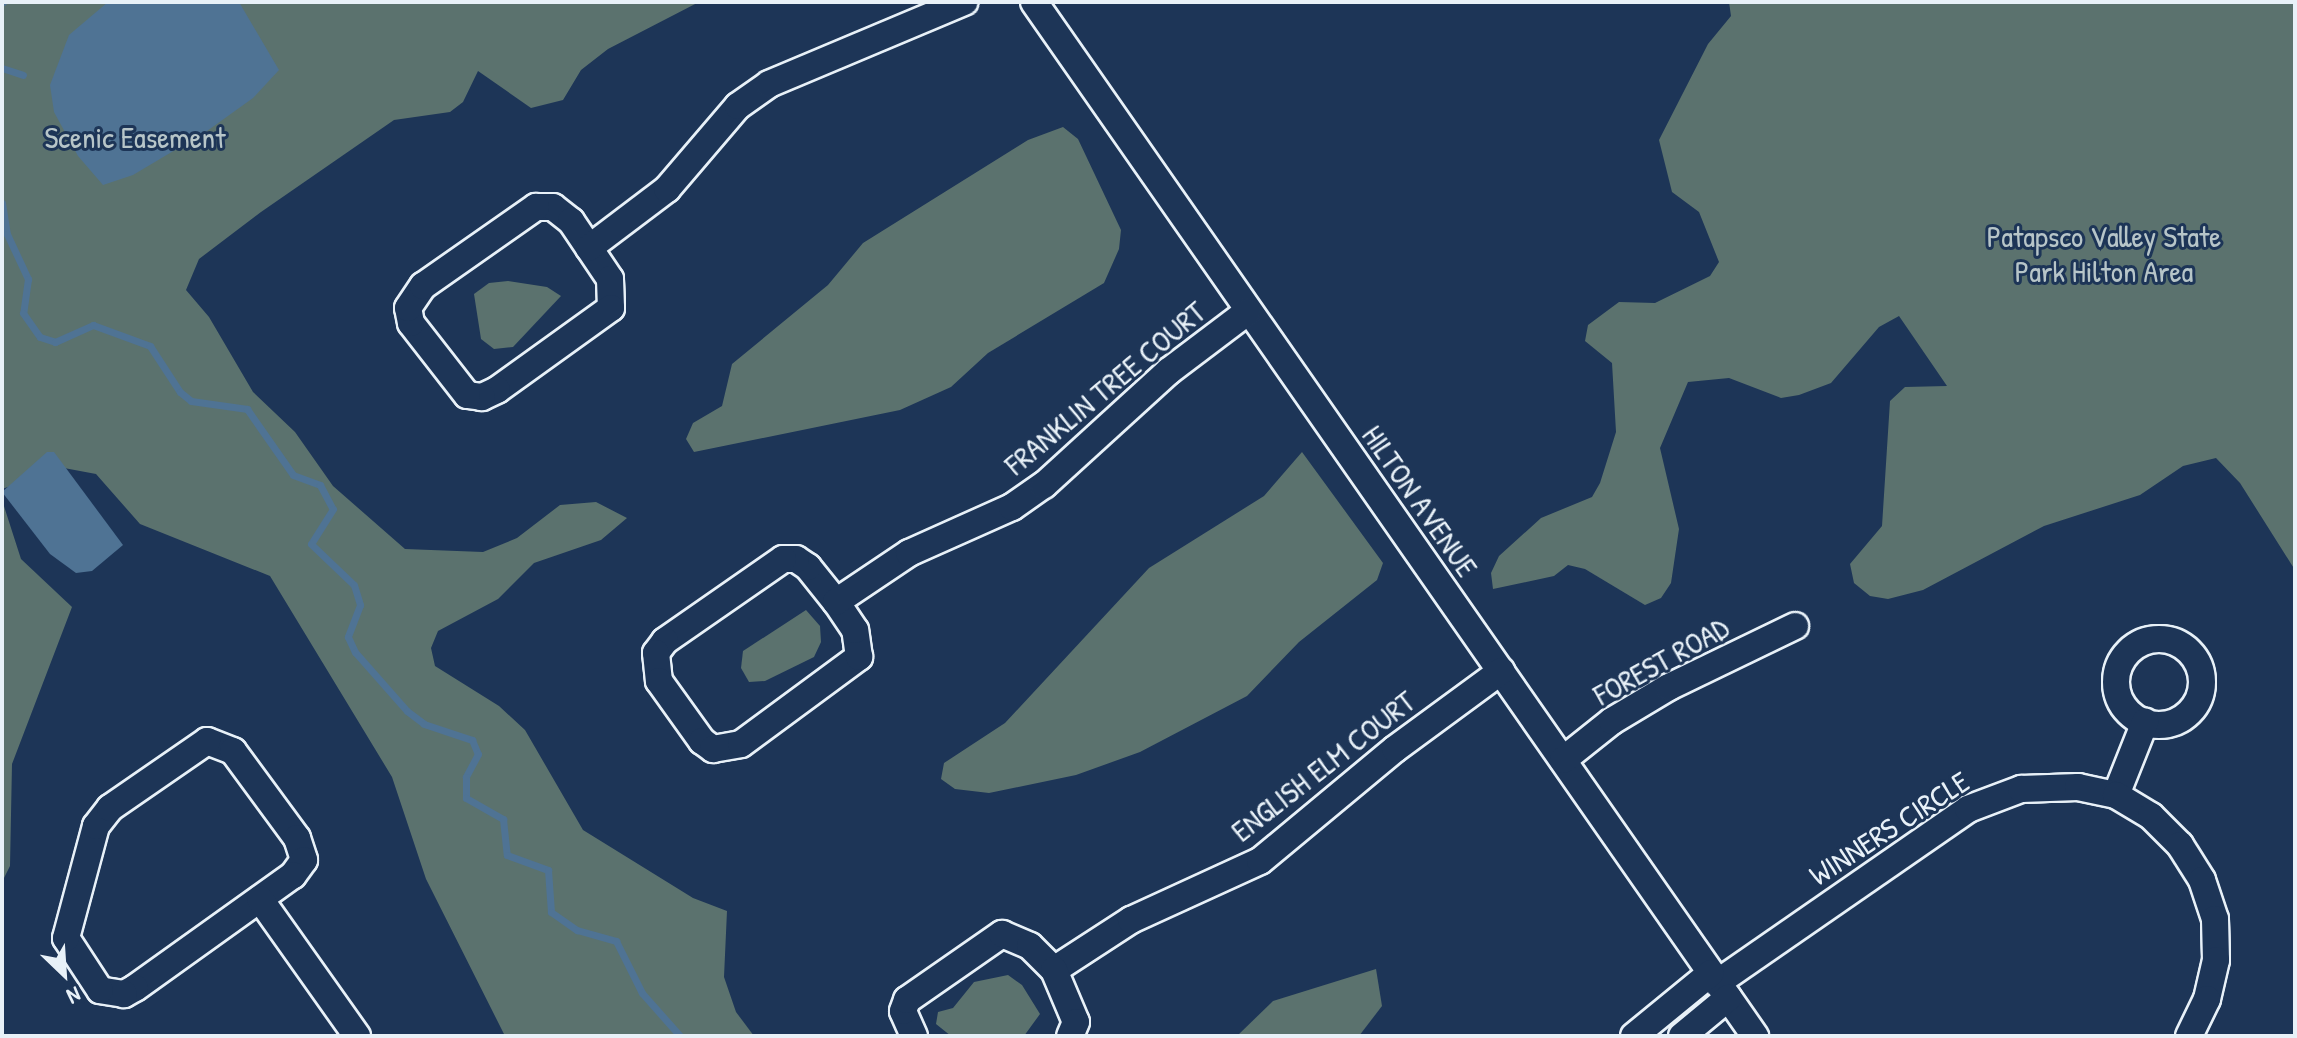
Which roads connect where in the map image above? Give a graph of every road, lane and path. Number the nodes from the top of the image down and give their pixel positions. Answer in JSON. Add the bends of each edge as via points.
{"nodes":[{"id":1,"x":964,"y":2,"type":"edge"},
{"id":2,"x":1034,"y":2,"type":"edge"},
{"id":3,"x":589,"y":248,"type":"junction"},
{"id":4,"x":1247,"y":312,"type":"junction"},
{"id":5,"x":836,"y":602,"type":"junction"},
{"id":6,"x":1795,"y":626,"type":"dead end"},
{"id":7,"x":1501,"y":671,"type":"junction"},
{"id":8,"x":2145,"y":722,"type":"dead end"},
{"id":9,"x":1563,"y":760,"type":"junction"},
{"id":10,"x":2116,"y":795,"type":"junction"},
{"id":11,"x":260,"y":899,"type":"junction"},
{"id":12,"x":1054,"y":970,"type":"junction"},
{"id":13,"x":1719,"y":985,"type":"junction"},
{"id":14,"x":357,"y":1036,"type":"edge"},
{"id":15,"x":914,"y":1036,"type":"edge"},
{"id":16,"x":1070,"y":1036,"type":"edge"},
{"id":17,"x":1634,"y":1036,"type":"edge"},
{"id":18,"x":1682,"y":1036,"type":"edge"},
{"id":19,"x":1755,"y":1036,"type":"edge"},
{"id":20,"x":2189,"y":1036,"type":"edge"}],
"edges":[{"from":1,"to":3,"type":"street","via":[[769,84],[738,106],[667,189]]},
{"from":2,"to":4,"type":"street","name":"HILTON AVENUE"},
{"from":3,"to":3,"type":"street","via":[[610,279],[611,308],[482,397],[455,386],[411,323],[408,308],[423,286],[536,207],[553,207],[571,221]]},
{"from":4,"to":5,"type":"street","name":"FRANKLIN TREE COURT","via":[[1169,371],[1044,485],[1012,507],[909,553]]},
{"from":4,"to":7,"type":"street","name":"HILTON AVENUE"},
{"from":5,"to":5,"type":"street","via":[[855,630],[859,657],[741,744],[713,749],[702,741],[659,681],[656,653],[665,641],[783,559],[808,567]]},
{"from":6,"to":9,"type":"street","name":"FOREST ROAD","via":[[1669,687],[1612,721]]},
{"from":7,"to":9,"type":"street","name":"HILTON AVENUE"},
{"from":7,"to":12,"type":"street","name":"ENGLISH ELM COURT","via":[[1260,861],[1131,920]]},
{"from":8,"to":10,"type":"street"},
{"from":9,"to":13,"type":"street","name":"HILTON AVENUE"},
{"from":10,"to":13,"type":"street","name":"WINNERS CIRCLE","via":[[2050,786],[1985,800]]},
{"from":10,"to":20,"type":"street","name":"WINNERS CIRCLE","via":[[2167,830],[2192,862],[2210,899],[2216,960],[2207,999]]},
{"from":11,"to":11,"type":"street","via":[[124,994],[100,990],[67,943],[101,816],[207,741],[233,751],[302,845],[301,866]]},
{"from":11,"to":14,"type":"street"},
{"from":12,"to":15,"type":"street","via":[[1014,935],[987,941],[907,1000],[903,1011]]},
{"from":12,"to":16,"type":"street","via":[[1076,1022]]},
{"from":13,"to":17,"type":"street"},
{"from":13,"to":18,"type":"street"},
{"from":13,"to":19,"type":"street","name":"HILTON AVENUE"}]}
